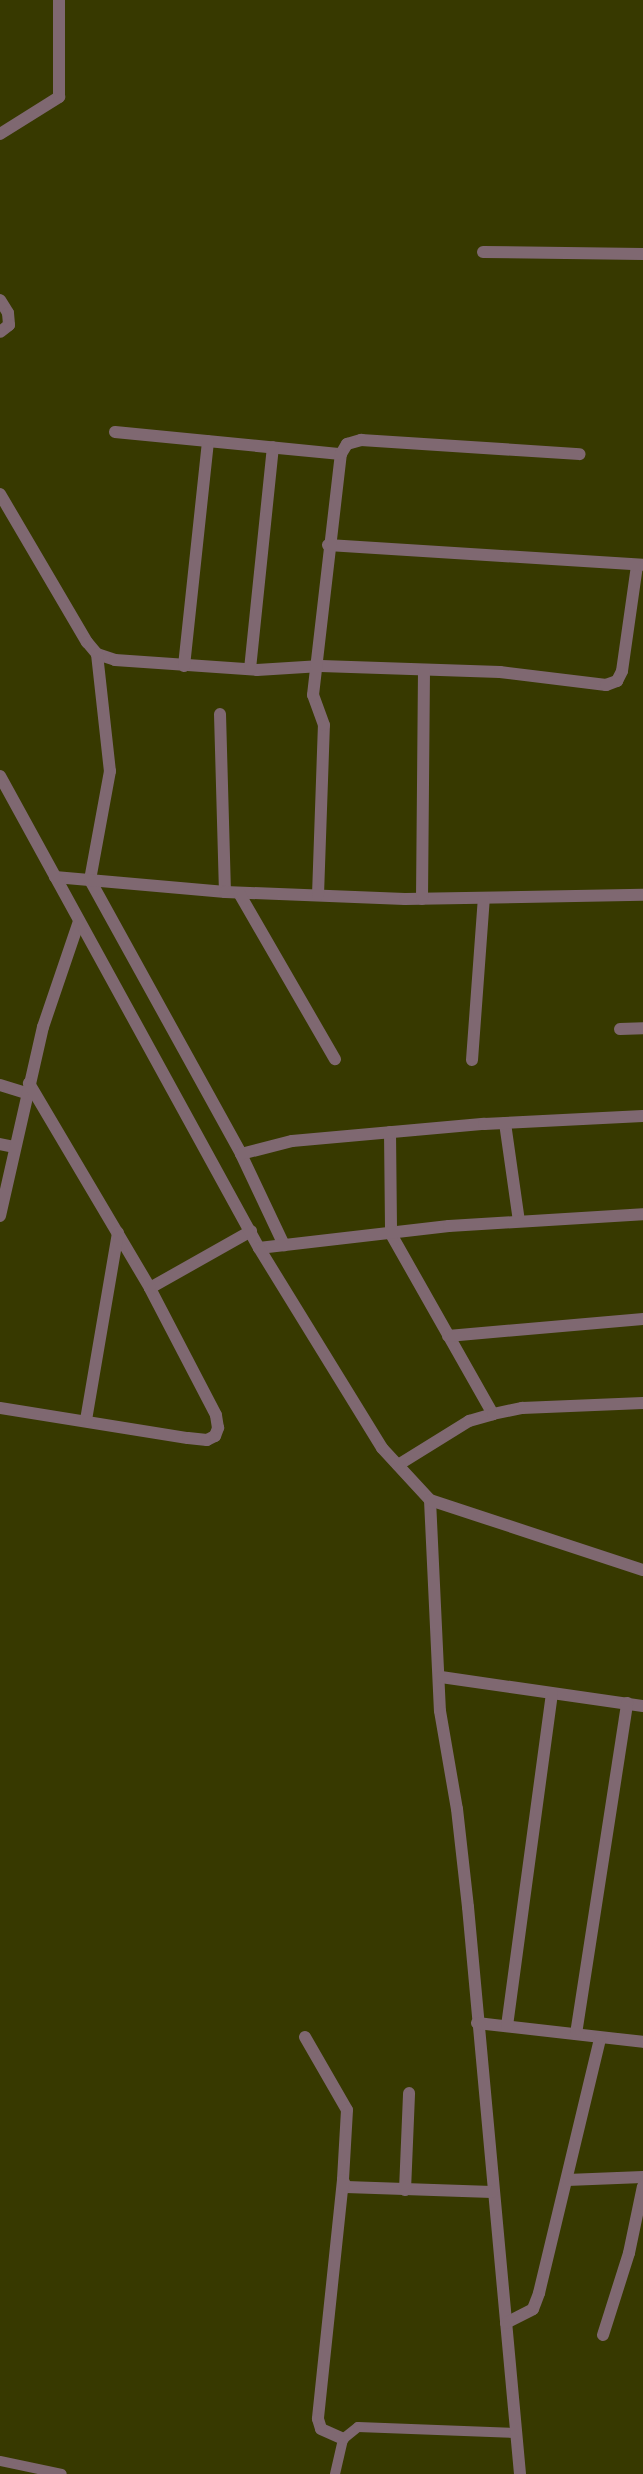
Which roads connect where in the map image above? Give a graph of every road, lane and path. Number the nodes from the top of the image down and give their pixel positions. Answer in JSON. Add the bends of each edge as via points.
{"nodes":[{"id":1,"x":59,"y":0,"type":"edge"},
{"id":2,"x":0,"y":134,"type":"edge"},
{"id":3,"x":483,"y":252,"type":"dead end"},
{"id":4,"x":643,"y":254,"type":"edge"},
{"id":5,"x":0,"y":300,"type":"edge"},
{"id":6,"x":0,"y":332,"type":"edge"},
{"id":7,"x":115,"y":432,"type":"dead end"},
{"id":8,"x":208,"y":441,"type":"junction"},
{"id":9,"x":273,"y":447,"type":"junction"},
{"id":10,"x":341,"y":454,"type":"junction"},
{"id":11,"x":580,"y":454,"type":"dead end"},
{"id":12,"x":0,"y":494,"type":"edge"},
{"id":13,"x":328,"y":545,"type":"junction"},
{"id":14,"x":640,"y":565,"type":"edge"},
{"id":15,"x":98,"y":654,"type":"junction"},
{"id":16,"x":184,"y":666,"type":"junction"},
{"id":17,"x":315,"y":666,"type":"junction"},
{"id":18,"x":250,"y":669,"type":"junction"},
{"id":19,"x":424,"y":670,"type":"junction"},
{"id":20,"x":220,"y":714,"type":"dead end"},
{"id":21,"x":0,"y":776,"type":"edge"},
{"id":22,"x":54,"y":877,"type":"junction"},
{"id":23,"x":90,"y":880,"type":"junction"},
{"id":24,"x":225,"y":892,"type":"junction"},
{"id":25,"x":239,"y":893,"type":"junction"},
{"id":26,"x":318,"y":895,"type":"junction"},
{"id":27,"x":643,"y":895,"type":"edge"},
{"id":28,"x":423,"y":898,"type":"junction"},
{"id":29,"x":484,"y":898,"type":"junction"},
{"id":30,"x":79,"y":921,"type":"junction"},
{"id":31,"x":643,"y":1028,"type":"edge"},
{"id":32,"x":620,"y":1029,"type":"dead end"},
{"id":33,"x":335,"y":1059,"type":"dead end"},
{"id":34,"x":472,"y":1059,"type":"dead end"},
{"id":35,"x":0,"y":1085,"type":"edge"},
{"id":36,"x":28,"y":1088,"type":"junction"},
{"id":37,"x":643,"y":1116,"type":"edge"},
{"id":38,"x":505,"y":1123,"type":"junction"},
{"id":39,"x":390,"y":1132,"type":"junction"},
{"id":40,"x":0,"y":1144,"type":"edge"},
{"id":41,"x":14,"y":1147,"type":"junction"},
{"id":42,"x":241,"y":1154,"type":"junction"},
{"id":43,"x":0,"y":1213,"type":"edge"},
{"id":44,"x":643,"y":1214,"type":"edge"},
{"id":45,"x":519,"y":1221,"type":"junction"},
{"id":46,"x":251,"y":1231,"type":"junction"},
{"id":47,"x":118,"y":1233,"type":"junction"},
{"id":48,"x":391,"y":1234,"type":"junction"},
{"id":49,"x":285,"y":1245,"type":"junction"},
{"id":50,"x":259,"y":1248,"type":"junction"},
{"id":51,"x":150,"y":1288,"type":"junction"},
{"id":52,"x":643,"y":1319,"type":"edge"},
{"id":53,"x":448,"y":1336,"type":"junction"},
{"id":54,"x":643,"y":1403,"type":"edge"},
{"id":55,"x":0,"y":1408,"type":"edge"},
{"id":56,"x":493,"y":1414,"type":"junction"},
{"id":57,"x":86,"y":1420,"type":"junction"},
{"id":58,"x":398,"y":1466,"type":"junction"},
{"id":59,"x":430,"y":1500,"type":"junction"},
{"id":60,"x":643,"y":1570,"type":"edge"},
{"id":61,"x":441,"y":1677,"type":"junction"},
{"id":62,"x":552,"y":1694,"type":"junction"},
{"id":63,"x":627,"y":1703,"type":"junction"},
{"id":64,"x":643,"y":1706,"type":"edge"},
{"id":65,"x":477,"y":2023,"type":"junction"},
{"id":66,"x":507,"y":2026,"type":"junction"},
{"id":67,"x":576,"y":2034,"type":"junction"},
{"id":68,"x":305,"y":2037,"type":"dead end"},
{"id":69,"x":600,"y":2038,"type":"junction"},
{"id":70,"x":643,"y":2042,"type":"edge"},
{"id":71,"x":409,"y":2093,"type":"dead end"},
{"id":72,"x":643,"y":2177,"type":"edge"},
{"id":73,"x":343,"y":2180,"type":"junction"},
{"id":74,"x":567,"y":2180,"type":"junction"},
{"id":75,"x":643,"y":2186,"type":"edge"},
{"id":76,"x":405,"y":2190,"type":"junction"},
{"id":77,"x":492,"y":2192,"type":"junction"},
{"id":78,"x":506,"y":2323,"type":"junction"},
{"id":79,"x":603,"y":2335,"type":"dead end"},
{"id":80,"x":514,"y":2433,"type":"junction"},
{"id":81,"x":343,"y":2439,"type":"junction"},
{"id":82,"x":0,"y":2461,"type":"edge"},
{"id":83,"x":62,"y":2474,"type":"edge"},
{"id":84,"x":335,"y":2474,"type":"edge"},
{"id":85,"x":520,"y":2474,"type":"edge"}],
"edges":[{"from":1,"to":2,"type":"street","via":[[59,97]]},
{"from":3,"to":4,"type":"street"},
{"from":5,"to":6,"type":"street","via":[[9,325]]},
{"from":7,"to":8,"type":"street"},
{"from":8,"to":9,"type":"street"},
{"from":8,"to":16,"type":"street"},
{"from":9,"to":10,"type":"street"},
{"from":9,"to":18,"type":"street"},
{"from":10,"to":11,"type":"street","via":[[347,444],[361,440]]},
{"from":10,"to":13,"type":"street"},
{"from":12,"to":15,"type":"street"},
{"from":13,"to":14,"type":"street"},
{"from":13,"to":17,"type":"street"},
{"from":14,"to":19,"type":"street","via":[[617,681],[606,686],[500,672]]},
{"from":15,"to":16,"type":"street","via":[[115,660]]},
{"from":15,"to":23,"type":"street","via":[[110,771]]},
{"from":16,"to":18,"type":"street"},
{"from":17,"to":18,"type":"street"},
{"from":17,"to":19,"type":"street"},
{"from":17,"to":26,"type":"street","via":[[313,695],[324,725]]},
{"from":19,"to":28,"type":"street"},
{"from":20,"to":24,"type":"street"},
{"from":21,"to":22,"type":"street"},
{"from":22,"to":23,"type":"street"},
{"from":22,"to":30,"type":"street"},
{"from":23,"to":24,"type":"street"},
{"from":23,"to":42,"type":"street"},
{"from":24,"to":25,"type":"street"},
{"from":25,"to":26,"type":"street"},
{"from":25,"to":33,"type":"street"},
{"from":26,"to":28,"type":"street"},
{"from":27,"to":29,"type":"street"},
{"from":28,"to":29,"type":"street"},
{"from":29,"to":34,"type":"street"},
{"from":30,"to":36,"type":"street","via":[[43,1027]]},
{"from":30,"to":46,"type":"street"},
{"from":31,"to":32,"type":"street"},
{"from":35,"to":36,"type":"street"},
{"from":36,"to":41,"type":"street"},
{"from":36,"to":47,"type":"street"},
{"from":37,"to":38,"type":"street"},
{"from":38,"to":39,"type":"street"},
{"from":38,"to":45,"type":"street"},
{"from":39,"to":42,"type":"street","via":[[291,1141]]},
{"from":39,"to":48,"type":"street"},
{"from":40,"to":41,"type":"street"},
{"from":41,"to":43,"type":"street"},
{"from":42,"to":49,"type":"street"},
{"from":44,"to":45,"type":"street"},
{"from":45,"to":48,"type":"street"},
{"from":46,"to":50,"type":"street"},
{"from":46,"to":51,"type":"street"},
{"from":47,"to":51,"type":"street"},
{"from":47,"to":57,"type":"street"},
{"from":48,"to":49,"type":"street"},
{"from":48,"to":53,"type":"street"},
{"from":49,"to":50,"type":"street"},
{"from":50,"to":58,"type":"street","via":[[382,1448]]},
{"from":51,"to":57,"type":"street","via":[[216,1415],[215,1436],[207,1440],[188,1438]]},
{"from":52,"to":53,"type":"street"},
{"from":53,"to":56,"type":"street"},
{"from":54,"to":56,"type":"street","via":[[522,1408]]},
{"from":55,"to":57,"type":"street"},
{"from":56,"to":58,"type":"street","via":[[469,1421]]},
{"from":58,"to":59,"type":"street"},
{"from":59,"to":60,"type":"street"},
{"from":59,"to":61,"type":"street"},
{"from":61,"to":62,"type":"street"},
{"from":61,"to":65,"type":"street","via":[[440,1711],[457,1809]]},
{"from":62,"to":63,"type":"street"},
{"from":62,"to":66,"type":"street"},
{"from":63,"to":64,"type":"street"},
{"from":63,"to":67,"type":"street"},
{"from":65,"to":66,"type":"street"},
{"from":65,"to":77,"type":"street"},
{"from":66,"to":67,"type":"street"},
{"from":67,"to":69,"type":"street"},
{"from":68,"to":73,"type":"street","via":[[347,2110]]},
{"from":69,"to":70,"type":"street"},
{"from":69,"to":74,"type":"street"},
{"from":71,"to":76,"type":"street"},
{"from":72,"to":74,"type":"street"},
{"from":73,"to":76,"type":"street","via":[[355,2190]]},
{"from":73,"to":81,"type":"street","via":[[318,2419],[321,2429]]},
{"from":74,"to":78,"type":"street","via":[[533,2310]]},
{"from":75,"to":79,"type":"street","via":[[629,2253]]},
{"from":76,"to":77,"type":"street"},
{"from":77,"to":78,"type":"street"},
{"from":78,"to":80,"type":"street"},
{"from":80,"to":81,"type":"lane","via":[[358,2427]]},
{"from":80,"to":85,"type":"street"},
{"from":81,"to":84,"type":"lane"},
{"from":82,"to":83,"type":"lane"}]}
